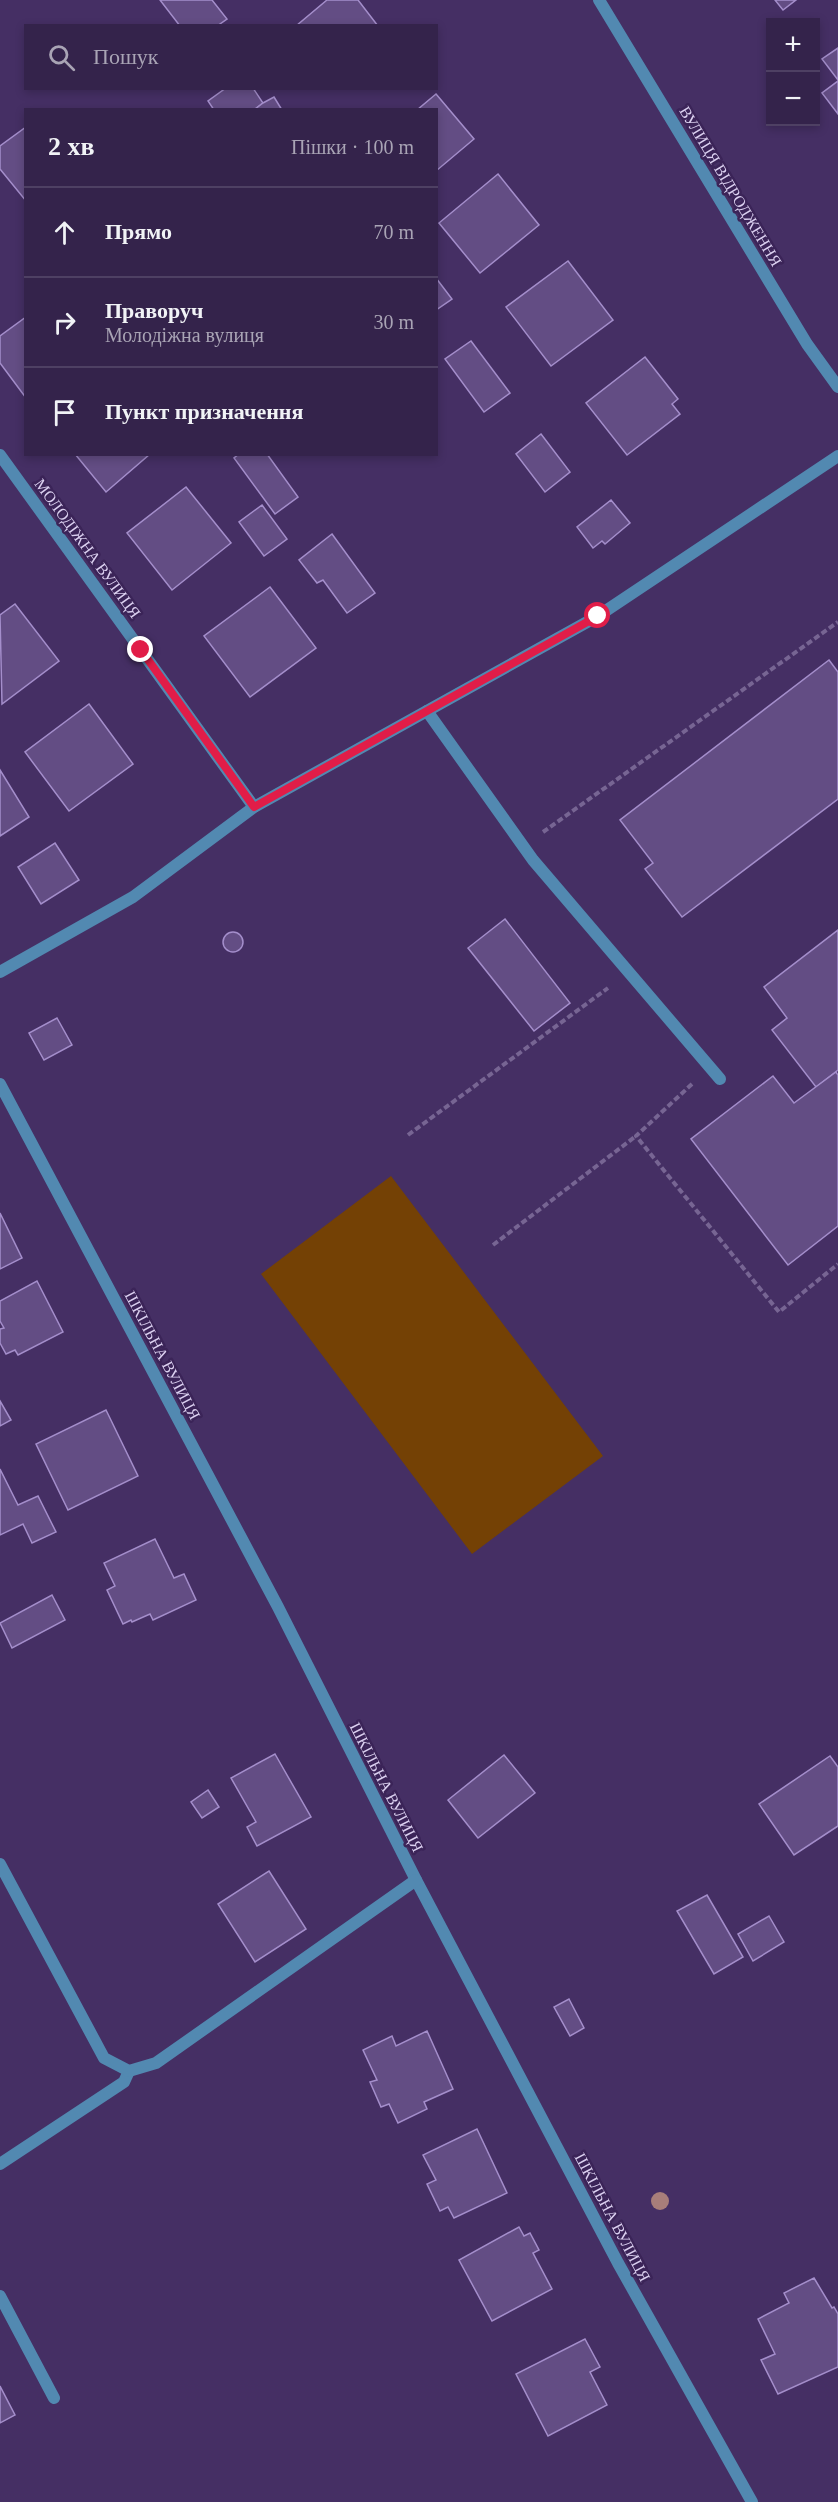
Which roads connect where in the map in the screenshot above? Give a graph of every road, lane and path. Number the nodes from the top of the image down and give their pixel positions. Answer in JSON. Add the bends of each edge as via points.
{"nodes":[{"id":1,"x":599,"y":0,"type":"edge"},
{"id":2,"x":838,"y":387,"type":"edge"},
{"id":3,"x":0,"y":456,"type":"edge"},
{"id":4,"x":838,"y":456,"type":"edge"},
{"id":5,"x":838,"y":622,"type":"edge"},
{"id":6,"x":427,"y":711,"type":"junction"},
{"id":7,"x":254,"y":807,"type":"junction"},
{"id":8,"x":523,"y":846,"type":"junction"},
{"id":9,"x":0,"y":972,"type":"edge"},
{"id":10,"x":629,"y":972,"type":"junction"},
{"id":11,"x":710,"y":1067,"type":"junction"},
{"id":12,"x":720,"y":1079,"type":"dead end"},
{"id":13,"x":0,"y":1084,"type":"edge"},
{"id":14,"x":408,"y":1135,"type":"dead end"},
{"id":15,"x":636,"y":1136,"type":"junction"},
{"id":16,"x":493,"y":1245,"type":"dead end"},
{"id":17,"x":838,"y":1264,"type":"edge"},
{"id":18,"x":0,"y":1864,"type":"edge"},
{"id":19,"x":416,"y":1880,"type":"junction"},
{"id":20,"x":129,"y":2071,"type":"junction"},
{"id":21,"x":0,"y":2164,"type":"edge"},
{"id":22,"x":0,"y":2296,"type":"edge"},
{"id":23,"x":54,"y":2398,"type":"dead end"},
{"id":24,"x":752,"y":2502,"type":"edge"}],
"edges":[{"from":1,"to":2,"type":"street","name":"ВУЛИЦЯ ВІДРОДЖЕННЯ","via":[[807,344]]},
{"from":3,"to":7,"type":"street","name":"МОЛОДІЖНА ВУЛИЦЯ"},
{"from":4,"to":6,"type":"street","via":[[598,616]]},
{"from":5,"to":8,"type":"path"},
{"from":6,"to":7,"type":"street"},
{"from":6,"to":8,"type":"street"},
{"from":7,"to":9,"type":"street","via":[[133,897]]},
{"from":8,"to":10,"type":"street"},
{"from":10,"to":11,"type":"street"},
{"from":10,"to":14,"type":"path"},
{"from":11,"to":12,"type":"street"},
{"from":11,"to":15,"type":"path"},
{"from":13,"to":19,"type":"street","name":"ШКІЛЬНА ВУЛИЦЯ","via":[[278,1607]]},
{"from":15,"to":16,"type":"path"},
{"from":15,"to":17,"type":"path","via":[[779,1312]]},
{"from":18,"to":20,"type":"street","via":[[104,2058]]},
{"from":19,"to":20,"type":"street","via":[[156,2063]]},
{"from":19,"to":24,"type":"street","name":"ШКІЛЬНА ВУЛИЦЯ","via":[[618,2263]]},
{"from":20,"to":21,"type":"street","via":[[124,2082]]},
{"from":22,"to":23,"type":"street"}]}
